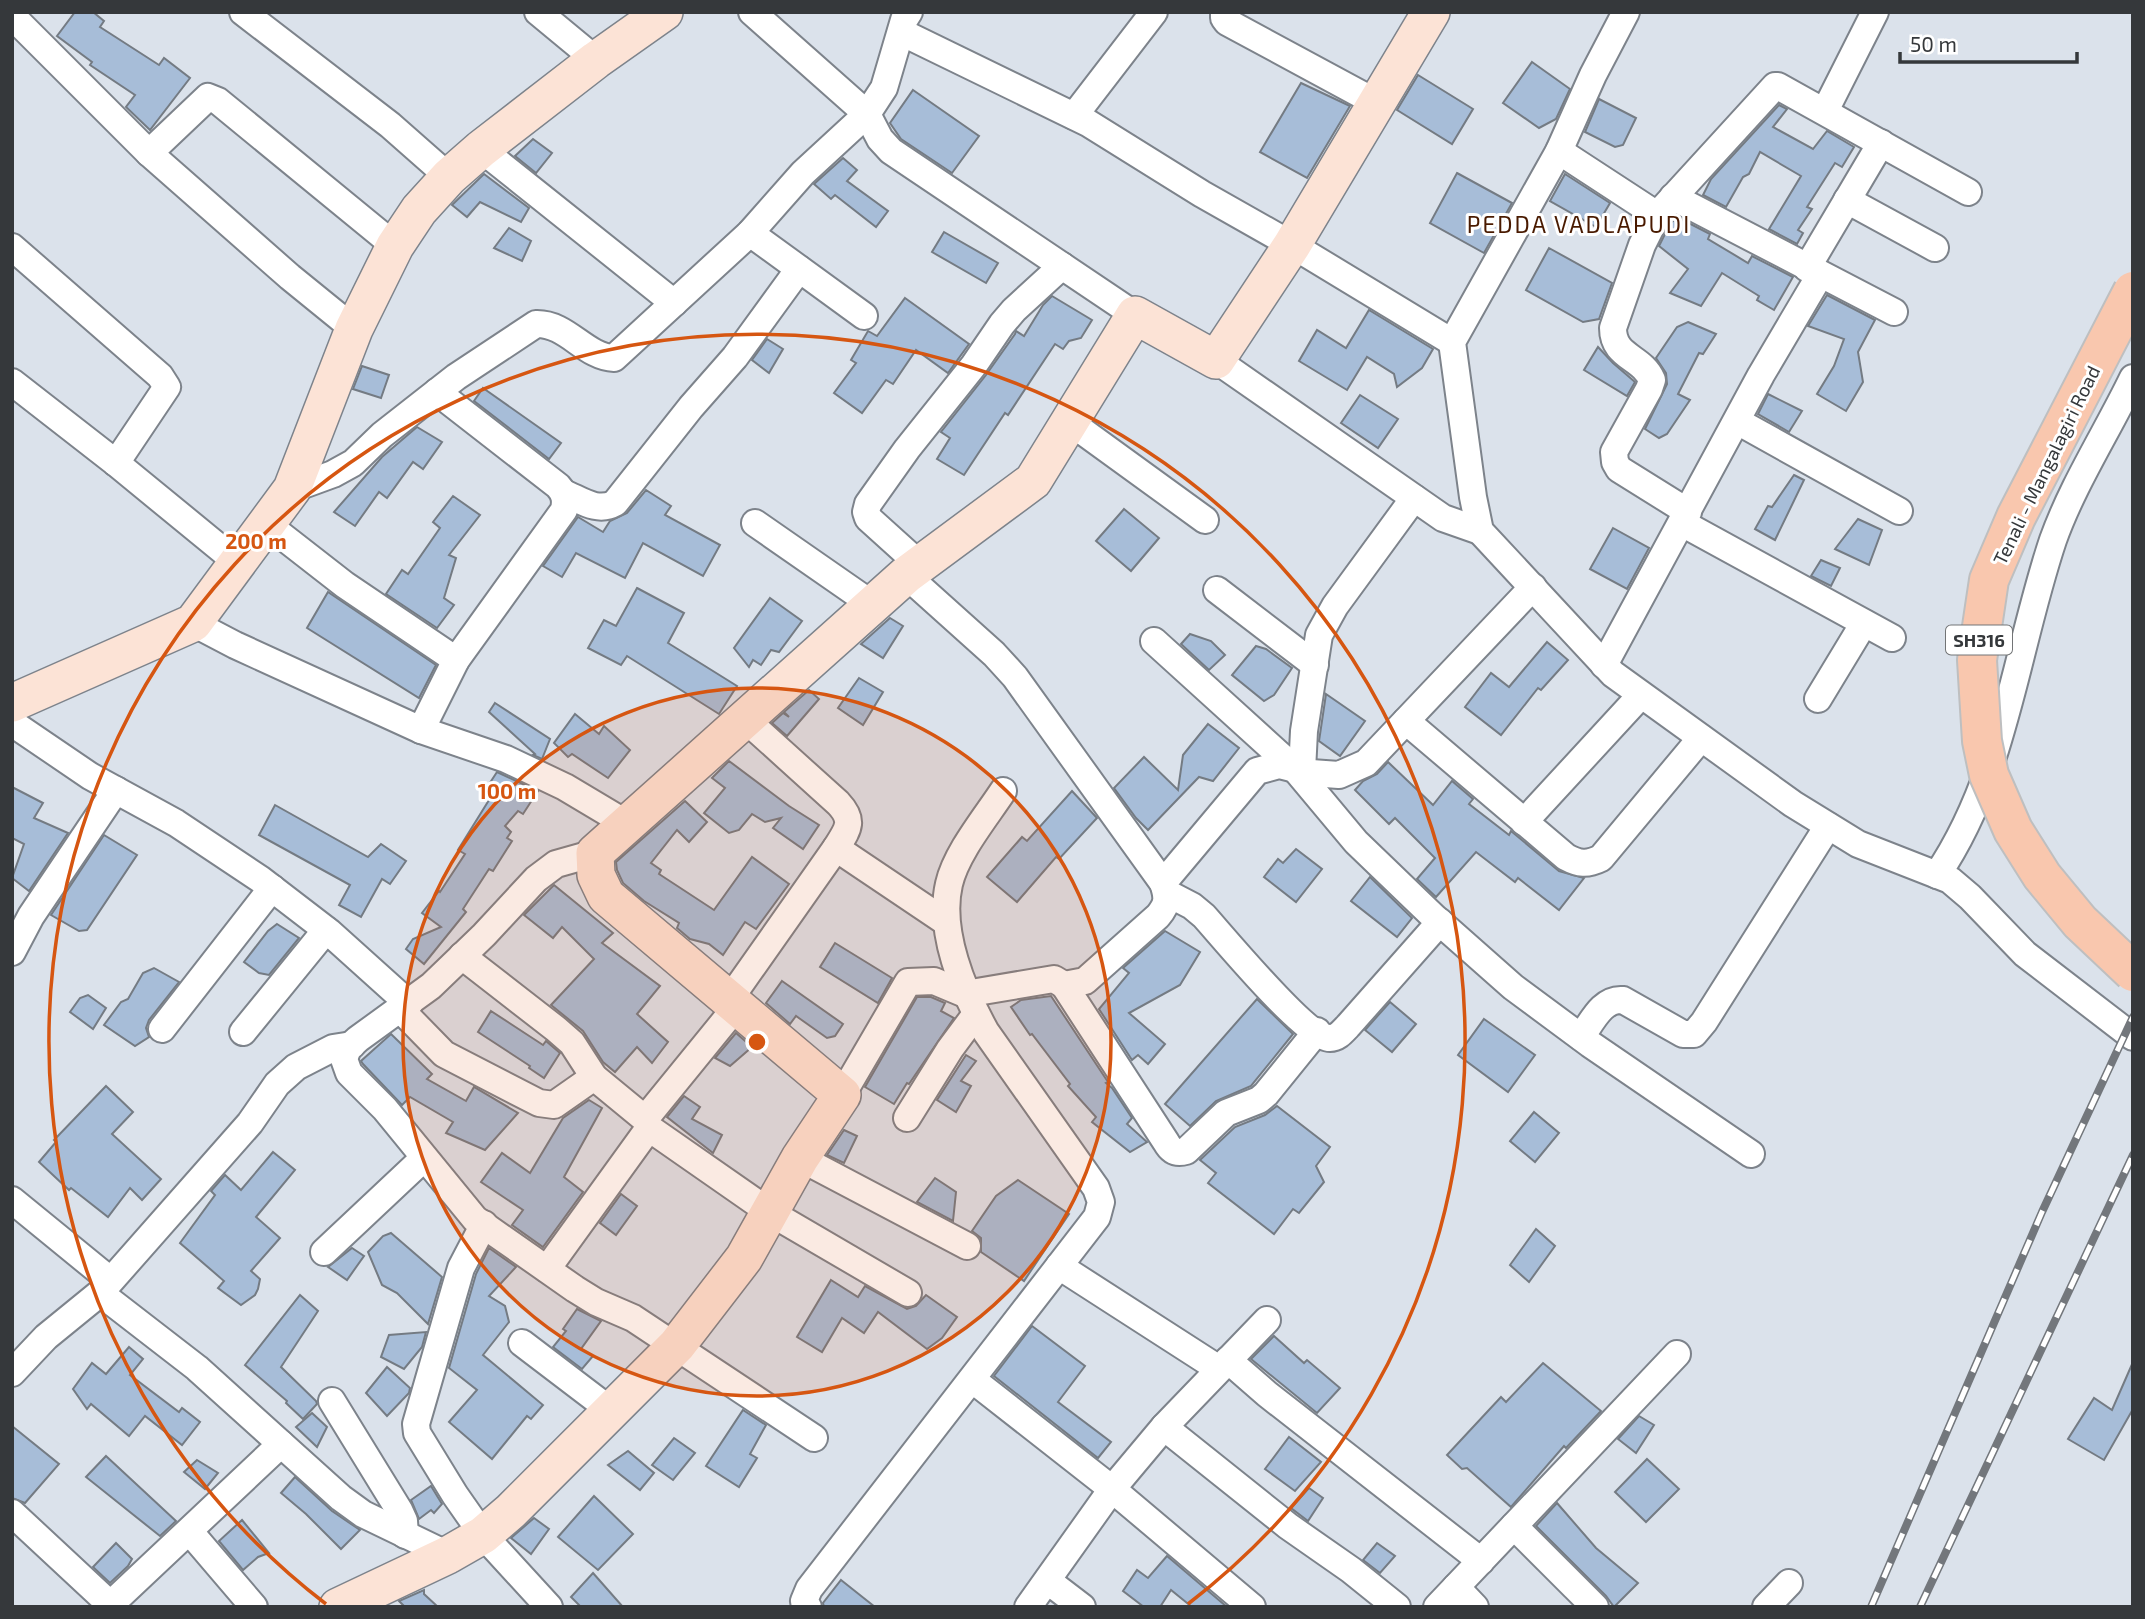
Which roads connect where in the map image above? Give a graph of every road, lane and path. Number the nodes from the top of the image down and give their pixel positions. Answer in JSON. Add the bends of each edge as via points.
{"nodes":[{"id":1,"x":243,"y":12,"type":"edge"},
{"id":2,"x":538,"y":12,"type":"edge"},
{"id":3,"x":664,"y":12,"type":"edge"},
{"id":4,"x":752,"y":12,"type":"edge"},
{"id":5,"x":1154,"y":12,"type":"edge"},
{"id":6,"x":1224,"y":12,"type":"edge"},
{"id":7,"x":1431,"y":12,"type":"edge"},
{"id":8,"x":1626,"y":12,"type":"edge"},
{"id":9,"x":1875,"y":12,"type":"edge"},
{"id":10,"x":12,"y":16,"type":"edge"},
{"id":11,"x":905,"y":22,"type":"edge"},
{"id":12,"x":596,"y":60,"type":"junction"},
{"id":13,"x":1377,"y":103,"type":"junction"},
{"id":14,"x":1825,"y":111,"type":"junction"},
{"id":15,"x":867,"y":114,"type":"junction"},
{"id":16,"x":1074,"y":116,"type":"junction"},
{"id":17,"x":1881,"y":143,"type":"junction"},
{"id":18,"x":481,"y":149,"type":"junction"},
{"id":19,"x":1559,"y":151,"type":"junction"},
{"id":20,"x":149,"y":153,"type":"junction"},
{"id":21,"x":449,"y":177,"type":"junction"},
{"id":22,"x":1968,"y":191,"type":"dead end"},
{"id":23,"x":1847,"y":200,"type":"junction"},
{"id":24,"x":1665,"y":206,"type":"junction"},
{"id":25,"x":750,"y":233,"type":"junction"},
{"id":26,"x":1292,"y":245,"type":"junction"},
{"id":27,"x":395,"y":246,"type":"junction"},
{"id":28,"x":12,"y":247,"type":"edge"},
{"id":29,"x":1935,"y":248,"type":"dead end"},
{"id":30,"x":1062,"y":266,"type":"junction"},
{"id":31,"x":799,"y":269,"type":"junction"},
{"id":32,"x":1814,"y":271,"type":"junction"},
{"id":33,"x":2133,"y":291,"type":"edge"},
{"id":34,"x":674,"y":303,"type":"junction"},
{"id":35,"x":1894,"y":312,"type":"dead end"},
{"id":36,"x":1135,"y":315,"type":"junction"},
{"id":37,"x":863,"y":316,"type":"dead end"},
{"id":38,"x":354,"y":329,"type":"junction"},
{"id":39,"x":1452,"y":342,"type":"junction"},
{"id":40,"x":1216,"y":360,"type":"junction"},
{"id":41,"x":2133,"y":378,"type":"edge"},
{"id":42,"x":12,"y":383,"type":"edge"},
{"id":43,"x":437,"y":392,"type":"junction"},
{"id":44,"x":1737,"y":421,"type":"junction"},
{"id":45,"x":1070,"y":422,"type":"junction"},
{"id":46,"x":116,"y":463,"type":"junction"},
{"id":47,"x":292,"y":489,"type":"junction"},
{"id":48,"x":564,"y":493,"type":"junction"},
{"id":49,"x":1415,"y":498,"type":"junction"},
{"id":50,"x":1899,"y":510,"type":"dead end"},
{"id":51,"x":1685,"y":517,"type":"junction"},
{"id":52,"x":1205,"y":520,"type":"dead end"},
{"id":53,"x":755,"y":523,"type":"dead end"},
{"id":54,"x":268,"y":525,"type":"junction"},
{"id":55,"x":1480,"y":531,"type":"junction"},
{"id":56,"x":238,"y":563,"type":"junction"},
{"id":57,"x":913,"y":570,"type":"junction"},
{"id":58,"x":1532,"y":587,"type":"junction"},
{"id":59,"x":1217,"y":590,"type":"dead end"},
{"id":60,"x":873,"y":605,"type":"junction"},
{"id":61,"x":1864,"y":622,"type":"junction"},
{"id":62,"x":193,"y":623,"type":"junction"},
{"id":63,"x":1892,"y":638,"type":"dead end"},
{"id":64,"x":1154,"y":641,"type":"dead end"},
{"id":65,"x":456,"y":660,"type":"junction"},
{"id":66,"x":1315,"y":665,"type":"junction"},
{"id":67,"x":1604,"y":665,"type":"junction"},
{"id":68,"x":1641,"y":695,"type":"junction"},
{"id":69,"x":1818,"y":699,"type":"dead end"},
{"id":70,"x":12,"y":703,"type":"edge"},
{"id":71,"x":745,"y":719,"type":"junction"},
{"id":72,"x":1406,"y":722,"type":"junction"},
{"id":73,"x":12,"y":723,"type":"edge"},
{"id":74,"x":421,"y":730,"type":"junction"},
{"id":75,"x":1701,"y":738,"type":"junction"},
{"id":76,"x":1298,"y":770,"type":"junction"},
{"id":77,"x":116,"y":790,"type":"junction"},
{"id":78,"x":1003,"y":791,"type":"dead end"},
{"id":79,"x":1524,"y":822,"type":"junction"},
{"id":80,"x":627,"y":824,"type":"junction"},
{"id":81,"x":1828,"y":825,"type":"junction"},
{"id":82,"x":836,"y":848,"type":"junction"},
{"id":83,"x":595,"y":853,"type":"junction"},
{"id":84,"x":1937,"y":875,"type":"junction"},
{"id":85,"x":272,"y":888,"type":"junction"},
{"id":86,"x":1165,"y":888,"type":"junction"},
{"id":87,"x":946,"y":922,"type":"junction"},
{"id":88,"x":1440,"y":922,"type":"junction"},
{"id":89,"x":326,"y":930,"type":"junction"},
{"id":90,"x":12,"y":952,"type":"edge"},
{"id":91,"x":462,"y":956,"type":"junction"},
{"id":92,"x":2133,"y":972,"type":"edge"},
{"id":93,"x":1064,"y":985,"type":"junction"},
{"id":94,"x":733,"y":1003,"type":"junction"},
{"id":95,"x":971,"y":1004,"type":"junction"},
{"id":96,"x":405,"y":1007,"type":"junction"},
{"id":97,"x":162,"y":1029,"type":"dead end"},
{"id":98,"x":1317,"y":1031,"type":"junction"},
{"id":99,"x":243,"y":1032,"type":"dead end"},
{"id":100,"x":1581,"y":1037,"type":"junction"},
{"id":101,"x":2133,"y":1037,"type":"edge"},
{"id":102,"x":352,"y":1045,"type":"junction"},
{"id":103,"x":594,"y":1077,"type":"junction"},
{"id":104,"x":842,"y":1095,"type":"junction"},
{"id":105,"x":907,"y":1118,"type":"dead end"},
{"id":106,"x":647,"y":1124,"type":"junction"},
{"id":107,"x":1751,"y":1154,"type":"dead end"},
{"id":108,"x":424,"y":1158,"type":"junction"},
{"id":109,"x":800,"y":1158,"type":"junction"},
{"id":110,"x":12,"y":1200,"type":"edge"},
{"id":111,"x":771,"y":1213,"type":"junction"},
{"id":112,"x":484,"y":1224,"type":"junction"},
{"id":113,"x":967,"y":1246,"type":"dead end"},
{"id":114,"x":324,"y":1252,"type":"dead end"},
{"id":115,"x":1059,"y":1266,"type":"junction"},
{"id":116,"x":547,"y":1269,"type":"junction"},
{"id":117,"x":105,"y":1286,"type":"junction"},
{"id":118,"x":908,"y":1293,"type":"dead end"},
{"id":119,"x":1267,"y":1320,"type":"dead end"},
{"id":120,"x":522,"y":1343,"type":"dead end"},
{"id":121,"x":677,"y":1345,"type":"junction"},
{"id":122,"x":1677,"y":1354,"type":"dead end"},
{"id":123,"x":1224,"y":1365,"type":"junction"},
{"id":124,"x":12,"y":1373,"type":"edge"},
{"id":125,"x":972,"y":1381,"type":"junction"},
{"id":126,"x":332,"y":1401,"type":"dead end"},
{"id":127,"x":610,"y":1410,"type":"junction"},
{"id":128,"x":1164,"y":1427,"type":"junction"},
{"id":129,"x":814,"y":1438,"type":"dead end"},
{"id":130,"x":281,"y":1444,"type":"junction"},
{"id":131,"x":1112,"y":1489,"type":"junction"},
{"id":132,"x":12,"y":1513,"type":"edge"},
{"id":133,"x":1514,"y":1526,"type":"junction"},
{"id":134,"x":190,"y":1532,"type":"junction"},
{"id":135,"x":405,"y":1535,"type":"junction"},
{"id":136,"x":483,"y":1535,"type":"junction"},
{"id":137,"x":447,"y":1555,"type":"junction"},
{"id":138,"x":1481,"y":1561,"type":"junction"},
{"id":139,"x":1048,"y":1581,"type":"junction"},
{"id":140,"x":1789,"y":1583,"type":"dead end"},
{"id":141,"x":1456,"y":1587,"type":"junction"},
{"id":142,"x":801,"y":1602,"type":"edge"},
{"id":143,"x":356,"y":1603,"type":"edge"},
{"id":144,"x":112,"y":1605,"type":"edge"},
{"id":145,"x":254,"y":1607,"type":"edge"},
{"id":146,"x":549,"y":1607,"type":"edge"},
{"id":147,"x":1028,"y":1607,"type":"edge"},
{"id":148,"x":1082,"y":1607,"type":"edge"},
{"id":149,"x":1252,"y":1607,"type":"edge"},
{"id":150,"x":1397,"y":1607,"type":"edge"},
{"id":151,"x":1437,"y":1607,"type":"edge"},
{"id":152,"x":1475,"y":1607,"type":"edge"},
{"id":153,"x":1595,"y":1607,"type":"edge"},
{"id":154,"x":1766,"y":1607,"type":"edge"}],
"edges":[{"from":1,"to":21,"type":"street","via":[[390,125]]},
{"from":2,"to":12,"type":"street"},
{"from":3,"to":12,"type":"street"},
{"from":4,"to":15,"type":"street"},
{"from":5,"to":16,"type":"street"},
{"from":6,"to":13,"type":"street","via":[[1227,22]]},
{"from":7,"to":13,"type":"street"},
{"from":8,"to":19,"type":"street"},
{"from":9,"to":14,"type":"street"},
{"from":10,"to":20,"type":"street"},
{"from":11,"to":15,"type":"street","via":[[884,88]]},
{"from":11,"to":16,"type":"street"},
{"from":12,"to":18,"type":"street"},
{"from":13,"to":26,"type":"street"},
{"from":14,"to":17,"type":"street"},
{"from":14,"to":24,"type":"street","via":[[1775,86]]},
{"from":15,"to":25,"type":"street","via":[[803,173]]},
{"from":15,"to":30,"type":"street","via":[[891,151]]},
{"from":16,"to":26,"type":"street"},
{"from":17,"to":22,"type":"street"},
{"from":17,"to":23,"type":"street"},
{"from":18,"to":21,"type":"street"},
{"from":18,"to":34,"type":"street"},
{"from":19,"to":24,"type":"street"},
{"from":19,"to":39,"type":"street"},
{"from":20,"to":27,"type":"street","via":[[208,97]]},
{"from":20,"to":38,"type":"street"},
{"from":21,"to":27,"type":"street"},
{"from":23,"to":29,"type":"street"},
{"from":23,"to":32,"type":"street"},
{"from":24,"to":32,"type":"street"},
{"from":24,"to":51,"type":"street","via":[[1642,244],[1613,328],[1617,347],[1652,380],[1614,452],[1619,469]]},
{"from":25,"to":31,"type":"street"},
{"from":25,"to":34,"type":"street"},
{"from":26,"to":39,"type":"street"},
{"from":26,"to":40,"type":"street"},
{"from":27,"to":38,"type":"street"},
{"from":28,"to":46,"type":"street","via":[[167,387]]},
{"from":30,"to":36,"type":"street"},
{"from":30,"to":57,"type":"street","via":[[1002,324],[868,504],[868,518]]},
{"from":31,"to":37,"type":"street"},
{"from":31,"to":48,"type":"street","via":[[736,357],[615,502],[598,508]]},
{"from":32,"to":35,"type":"street"},
{"from":32,"to":44,"type":"street"},
{"from":33,"to":92,"type":"main road","name":"Tenali - Mangalagiri Road","number":"SH316","bridge":true,"via":[[2016,517],[1989,580],[1977,660],[1989,775],[2013,830],[2042,876],[2080,922]]},
{"from":34,"to":43,"type":"street","via":[[614,358],[557,327],[536,324]]},
{"from":36,"to":40,"type":"street"},
{"from":36,"to":45,"type":"street"},
{"from":38,"to":47,"type":"street"},
{"from":39,"to":55,"type":"street"},
{"from":40,"to":49,"type":"street"},
{"from":41,"to":84,"type":"street","via":[[2054,539],[2003,727],[1975,809]]},
{"from":42,"to":46,"type":"street"},
{"from":43,"to":47,"type":"street","via":[[353,463]]},
{"from":43,"to":48,"type":"street"},
{"from":44,"to":50,"type":"street"},
{"from":44,"to":51,"type":"street"},
{"from":45,"to":52,"type":"street"},
{"from":45,"to":57,"type":"street","via":[[1033,481]]},
{"from":46,"to":56,"type":"street"},
{"from":47,"to":54,"type":"street"},
{"from":48,"to":65,"type":"street","via":[[564,510]]},
{"from":49,"to":55,"type":"street","via":[[1443,518]]},
{"from":49,"to":66,"type":"street","via":[[1326,619]]},
{"from":51,"to":61,"type":"street"},
{"from":51,"to":67,"type":"street"},
{"from":53,"to":60,"type":"street"},
{"from":54,"to":56,"type":"street"},
{"from":54,"to":65,"type":"street","via":[[345,586]]},
{"from":55,"to":58,"type":"street"},
{"from":56,"to":62,"type":"street"},
{"from":57,"to":60,"type":"street"},
{"from":57,"to":86,"type":"street","via":[[1015,677]]},
{"from":58,"to":67,"type":"street"},
{"from":58,"to":72,"type":"street"},
{"from":59,"to":66,"type":"street"},
{"from":60,"to":71,"type":"street"},
{"from":61,"to":63,"type":"street"},
{"from":61,"to":69,"type":"street"},
{"from":62,"to":70,"type":"street"},
{"from":62,"to":74,"type":"street"},
{"from":64,"to":76,"type":"street"},
{"from":65,"to":74,"type":"street"},
{"from":66,"to":76,"type":"street"},
{"from":67,"to":68,"type":"street"},
{"from":68,"to":75,"type":"street"},
{"from":68,"to":79,"type":"street"},
{"from":71,"to":80,"type":"street"},
{"from":71,"to":82,"type":"street","via":[[846,812],[847,831]]},
{"from":72,"to":76,"type":"street","via":[[1366,763],[1339,775]]},
{"from":72,"to":79,"type":"street"},
{"from":73,"to":77,"type":"street"},
{"from":74,"to":80,"type":"street","via":[[506,759]]},
{"from":75,"to":79,"type":"street","via":[[1601,858],[1589,864],[1566,857]]},
{"from":75,"to":81,"type":"street"},
{"from":76,"to":86,"type":"street","via":[[1279,765],[1257,771]]},
{"from":76,"to":88,"type":"street","via":[[1356,842]]},
{"from":77,"to":85,"type":"street","via":[[176,823]]},
{"from":77,"to":90,"type":"street","via":[[30,916]]},
{"from":78,"to":87,"type":"street","via":[[955,867]]},
{"from":80,"to":83,"type":"street"},
{"from":81,"to":84,"type":"street","via":[[1858,844]]},
{"from":81,"to":100,"type":"street","via":[[1694,1034],[1683,1034],[1623,1000],[1613,999]]},
{"from":82,"to":87,"type":"street"},
{"from":82,"to":94,"type":"street"},
{"from":83,"to":91,"type":"street","via":[[556,864],[536,879]]},
{"from":83,"to":94,"type":"street","via":[[596,875],[606,896]]},
{"from":84,"to":101,"type":"street","via":[[1970,897],[2025,954]]},
{"from":85,"to":89,"type":"street"},
{"from":85,"to":97,"type":"street"},
{"from":86,"to":93,"type":"street","via":[[1168,897],[1158,916],[1085,981]]},
{"from":86,"to":98,"type":"street","via":[[1204,916],[1266,986]]},
{"from":87,"to":95,"type":"street"},
{"from":88,"to":98,"type":"street","via":[[1338,1035],[1331,1038]]},
{"from":88,"to":100,"type":"street","via":[[1513,987]]},
{"from":89,"to":96,"type":"street"},
{"from":89,"to":99,"type":"street"},
{"from":91,"to":96,"type":"street"},
{"from":91,"to":103,"type":"street","via":[[572,1043]]},
{"from":93,"to":95,"type":"street","via":[[1054,979]]},
{"from":93,"to":98,"type":"street","via":[[1171,1150],[1178,1153],[1186,1151],[1226,1113],[1259,1100]]},
{"from":94,"to":104,"type":"street"},
{"from":94,"to":106,"type":"street"},
{"from":95,"to":104,"type":"street","via":[[934,981],[908,982]]},
{"from":95,"to":105,"type":"street","via":[[950,1049]]},
{"from":95,"to":115,"type":"street","via":[[1096,1188],[1101,1202],[1097,1217]]},
{"from":96,"to":102,"type":"street"},
{"from":96,"to":103,"type":"street","via":[[444,1054],[539,1103],[554,1105]]},
{"from":100,"to":107,"type":"street"},
{"from":102,"to":108,"type":"street","via":[[344,1059],[349,1073],[386,1109]]},
{"from":102,"to":117,"type":"street","via":[[333,1048],[296,1067],[277,1084],[250,1122]]},
{"from":103,"to":106,"type":"street"},
{"from":104,"to":109,"type":"street"},
{"from":106,"to":111,"type":"street"},
{"from":106,"to":116,"type":"street"},
{"from":108,"to":112,"type":"street"},
{"from":108,"to":114,"type":"street"},
{"from":109,"to":111,"type":"street"},
{"from":109,"to":113,"type":"street"},
{"from":110,"to":117,"type":"street"},
{"from":111,"to":118,"type":"street"},
{"from":111,"to":121,"type":"street","via":[[744,1258]]},
{"from":112,"to":116,"type":"street"},
{"from":112,"to":136,"type":"street","via":[[461,1268],[416,1424],[420,1441]]},
{"from":115,"to":123,"type":"street"},
{"from":115,"to":125,"type":"street"},
{"from":116,"to":121,"type":"street","via":[[596,1302]]},
{"from":117,"to":124,"type":"street"},
{"from":117,"to":130,"type":"street"},
{"from":119,"to":123,"type":"street"},
{"from":120,"to":127,"type":"street"},
{"from":121,"to":127,"type":"street"},
{"from":121,"to":129,"type":"street"},
{"from":122,"to":133,"type":"street"},
{"from":123,"to":128,"type":"street"},
{"from":123,"to":138,"type":"street"},
{"from":125,"to":131,"type":"street"},
{"from":125,"to":142,"type":"street"},
{"from":126,"to":135,"type":"street","via":[[399,1510]]},
{"from":127,"to":136,"type":"street"},
{"from":128,"to":131,"type":"street"},
{"from":128,"to":150,"type":"street"},
{"from":130,"to":134,"type":"street"},
{"from":130,"to":135,"type":"street","via":[[341,1498]]},
{"from":131,"to":139,"type":"street"},
{"from":131,"to":149,"type":"street"},
{"from":132,"to":144,"type":"street"},
{"from":133,"to":138,"type":"street"},
{"from":133,"to":153,"type":"street"},
{"from":134,"to":144,"type":"street"},
{"from":134,"to":145,"type":"street"},
{"from":135,"to":137,"type":"street"},
{"from":136,"to":137,"type":"street"},
{"from":136,"to":146,"type":"street"},
{"from":137,"to":143,"type":"street"},
{"from":138,"to":141,"type":"street"},
{"from":139,"to":147,"type":"street"},
{"from":139,"to":148,"type":"street"},
{"from":140,"to":154,"type":"street"},
{"from":141,"to":151,"type":"street"},
{"from":141,"to":152,"type":"street"}]}
